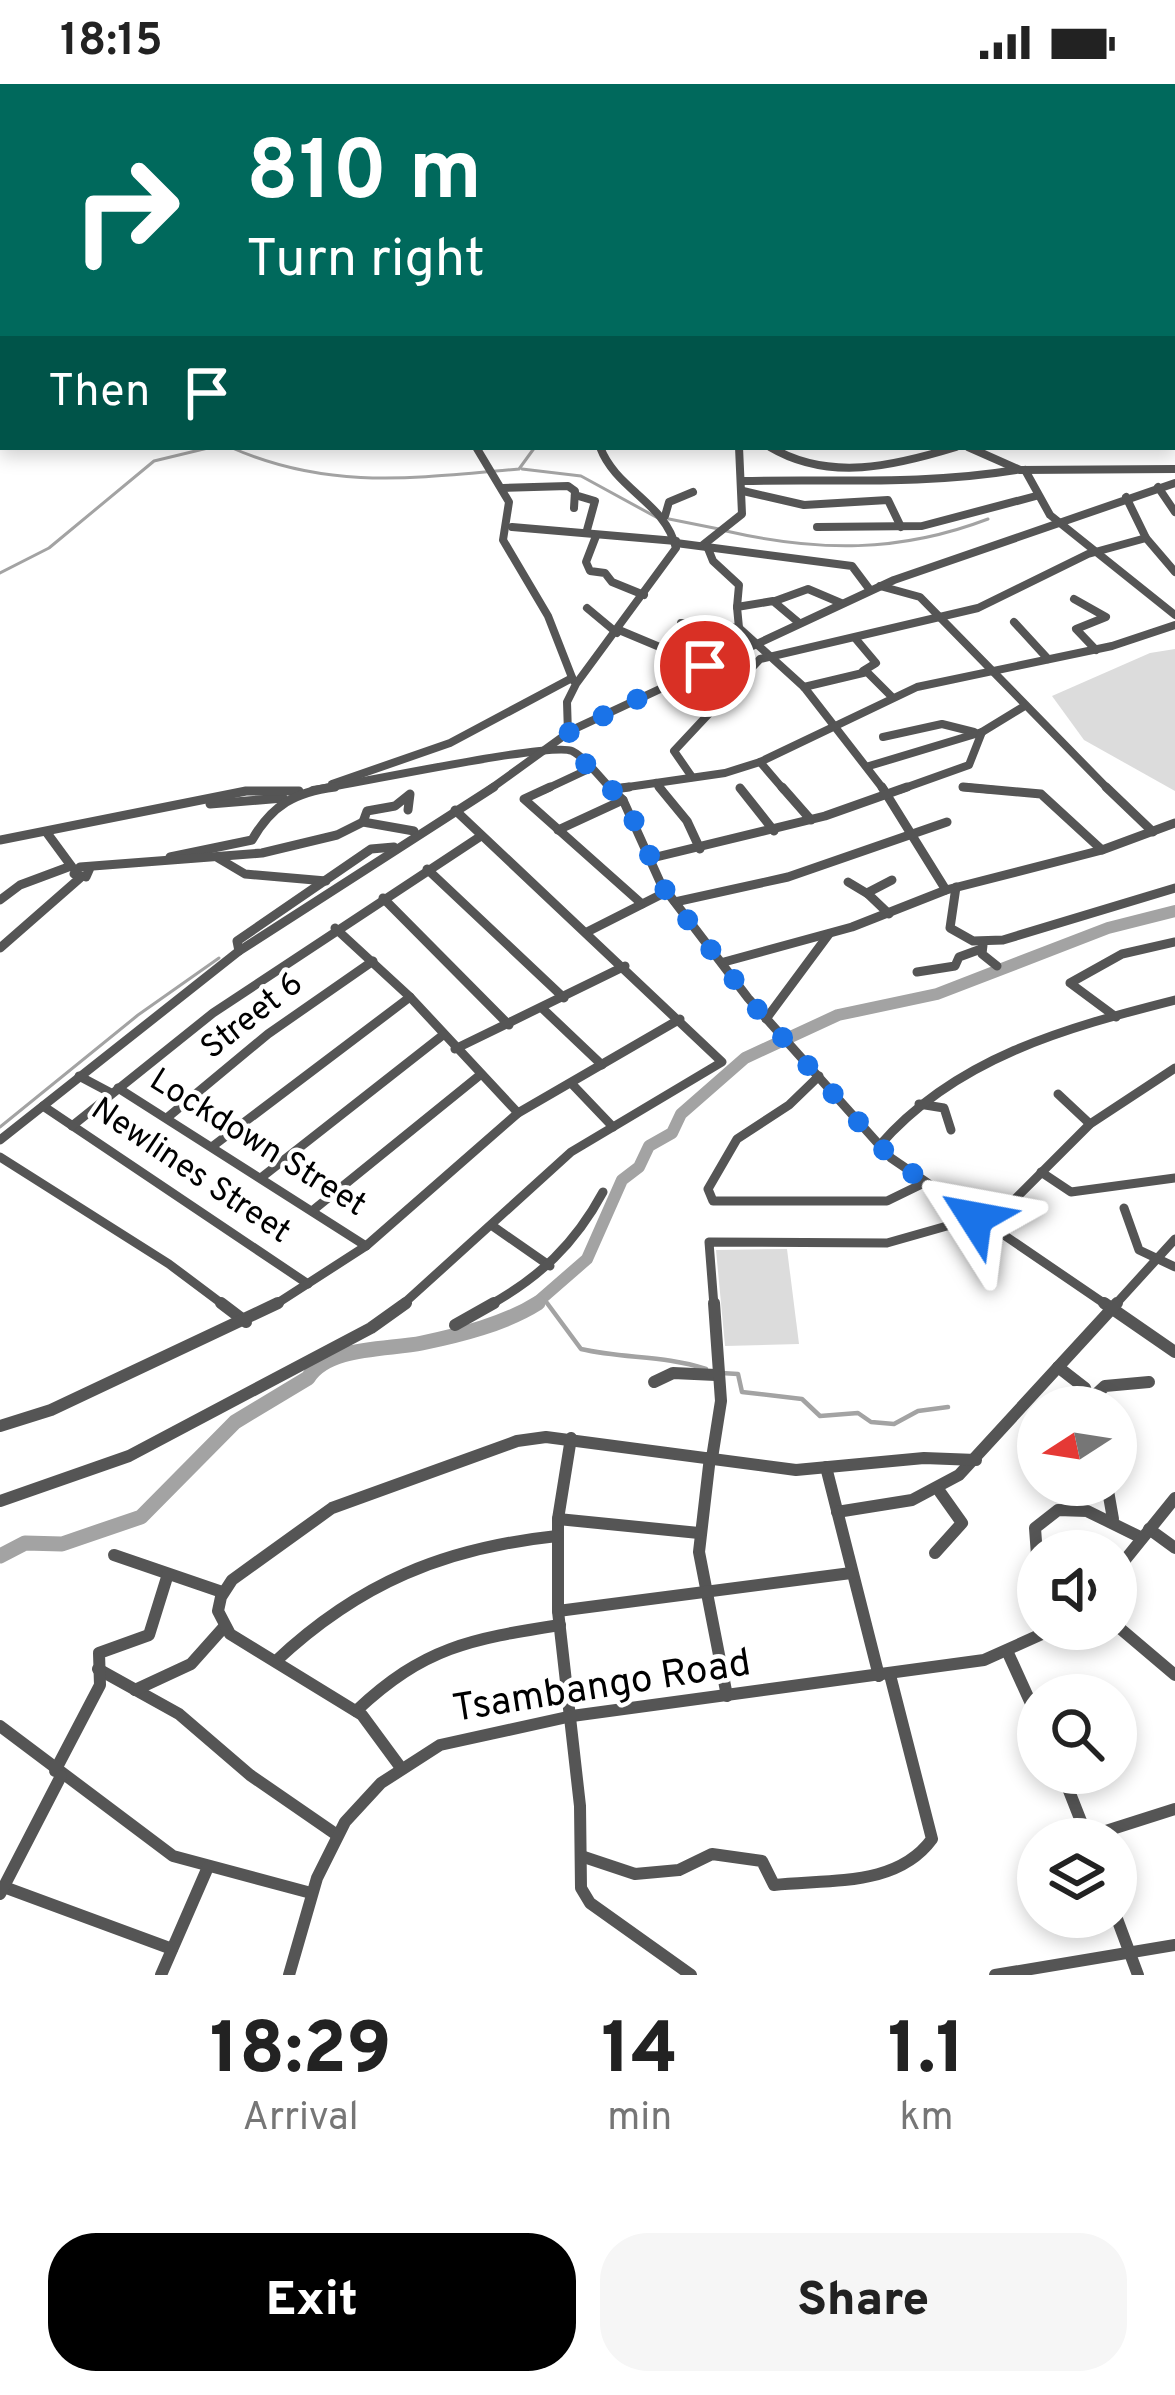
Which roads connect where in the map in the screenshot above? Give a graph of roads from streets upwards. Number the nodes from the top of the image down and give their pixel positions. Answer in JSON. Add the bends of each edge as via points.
{"nodes":[{"id":1,"x":478,"y":450,"type":"edge"},
{"id":2,"x":601,"y":450,"type":"edge"},
{"id":3,"x":740,"y":450,"type":"edge"},
{"id":4,"x":774,"y":450,"type":"edge"},
{"id":5,"x":947,"y":450,"type":"edge"},
{"id":6,"x":975,"y":450,"type":"edge"},
{"id":7,"x":850,"y":468,"type":"junction"},
{"id":8,"x":1175,"y":469,"type":"edge"},
{"id":9,"x":1020,"y":470,"type":"junction"},
{"id":10,"x":860,"y":478,"type":"junction"},
{"id":11,"x":1175,"y":484,"type":"edge"},
{"id":12,"x":743,"y":486,"type":"junction"},
{"id":13,"x":1158,"y":487,"type":"junction"},
{"id":14,"x":503,"y":488,"type":"junction"},
{"id":15,"x":693,"y":492,"type":"dead end"},
{"id":16,"x":1005,"y":492,"type":"dead end"},
{"id":17,"x":575,"y":495,"type":"junction"},
{"id":18,"x":1036,"y":496,"type":"junction"},
{"id":19,"x":1126,"y":497,"type":"junction"},
{"id":20,"x":782,"y":501,"type":"junction"},
{"id":21,"x":848,"y":502,"type":"junction"},
{"id":22,"x":995,"y":504,"type":"junction"},
{"id":23,"x":810,"y":505,"type":"junction"},
{"id":24,"x":574,"y":508,"type":"dead end"},
{"id":25,"x":1175,"y":512,"type":"edge"},
{"id":26,"x":665,"y":516,"type":"junction"},
{"id":27,"x":1057,"y":522,"type":"junction"},
{"id":28,"x":512,"y":527,"type":"junction"},
{"id":29,"x":901,"y":527,"type":"junction"},
{"id":30,"x":586,"y":530,"type":"junction"},
{"id":31,"x":596,"y":536,"type":"junction"},
{"id":32,"x":1146,"y":538,"type":"junction"},
{"id":33,"x":676,"y":542,"type":"junction"},
{"id":34,"x":705,"y":546,"type":"junction"},
{"id":35,"x":1093,"y":552,"type":"junction"},
{"id":36,"x":1175,"y":572,"type":"edge"},
{"id":37,"x":875,"y":588,"type":"junction"},
{"id":38,"x":644,"y":595,"type":"junction"},
{"id":39,"x":1075,"y":599,"type":"dead end"},
{"id":40,"x":775,"y":602,"type":"junction"},
{"id":41,"x":841,"y":603,"type":"junction"},
{"id":42,"x":587,"y":608,"type":"dead end"},
{"id":43,"x":737,"y":608,"type":"junction"},
{"id":44,"x":1175,"y":615,"type":"edge"},
{"id":45,"x":939,"y":618,"type":"junction"},
{"id":46,"x":798,"y":622,"type":"junction"},
{"id":47,"x":1014,"y":622,"type":"dead end"},
{"id":48,"x":681,"y":623,"type":"dead end"},
{"id":49,"x":1175,"y":625,"type":"edge"},
{"id":50,"x":740,"y":628,"type":"junction"},
{"id":51,"x":618,"y":632,"type":"junction"},
{"id":52,"x":855,"y":638,"type":"junction"},
{"id":53,"x":758,"y":641,"type":"junction"},
{"id":54,"x":1096,"y":650,"type":"junction"},
{"id":55,"x":772,"y":656,"type":"junction"},
{"id":56,"x":1048,"y":659,"type":"junction"},
{"id":57,"x":705,"y":666,"type":"junction"},
{"id":58,"x":990,"y":671,"type":"junction"},
{"id":59,"x":863,"y":672,"type":"junction"},
{"id":60,"x":574,"y":681,"type":"junction"},
{"id":61,"x":805,"y":686,"type":"junction"},
{"id":62,"x":892,"y":697,"type":"junction"},
{"id":63,"x":1023,"y":707,"type":"junction"},
{"id":64,"x":836,"y":724,"type":"junction"},
{"id":65,"x":978,"y":732,"type":"junction"},
{"id":66,"x":568,"y":733,"type":"junction"},
{"id":67,"x":883,"y":737,"type":"dead end"},
{"id":68,"x":553,"y":747,"type":"junction"},
{"id":69,"x":574,"y":752,"type":"junction"},
{"id":70,"x":760,"y":762,"type":"junction"},
{"id":71,"x":869,"y":766,"type":"junction"},
{"id":72,"x":591,"y":768,"type":"junction"},
{"id":73,"x":692,"y":777,"type":"junction"},
{"id":74,"x":656,"y":783,"type":"junction"},
{"id":75,"x":963,"y":787,"type":"dead end"},
{"id":76,"x":321,"y":788,"type":"junction"},
{"id":77,"x":740,"y":788,"type":"dead end"},
{"id":78,"x":614,"y":790,"type":"junction"},
{"id":79,"x":304,"y":791,"type":"junction"},
{"id":80,"x":888,"y":796,"type":"junction"},
{"id":81,"x":287,"y":798,"type":"junction"},
{"id":82,"x":623,"y":800,"type":"junction"},
{"id":83,"x":163,"y":808,"type":"junction"},
{"id":84,"x":408,"y":810,"type":"dead end"},
{"id":85,"x":455,"y":810,"type":"junction"},
{"id":86,"x":811,"y":820,"type":"junction"},
{"id":87,"x":363,"y":822,"type":"junction"},
{"id":88,"x":947,"y":822,"type":"dead end"},
{"id":89,"x":1175,"y":823,"type":"edge"},
{"id":90,"x":558,"y":830,"type":"junction"},
{"id":91,"x":419,"y":831,"type":"junction"},
{"id":92,"x":774,"y":831,"type":"junction"},
{"id":93,"x":911,"y":831,"type":"junction"},
{"id":94,"x":1153,"y":832,"type":"junction"},
{"id":95,"x":46,"y":833,"type":"junction"},
{"id":96,"x":481,"y":836,"type":"junction"},
{"id":97,"x":0,"y":840,"type":"edge"},
{"id":98,"x":394,"y":847,"type":"junction"},
{"id":99,"x":700,"y":849,"type":"junction"},
{"id":100,"x":1102,"y":850,"type":"junction"},
{"id":101,"x":170,"y":856,"type":"junction"},
{"id":102,"x":218,"y":858,"type":"junction"},
{"id":103,"x":648,"y":859,"type":"junction"},
{"id":104,"x":428,"y":869,"type":"junction"},
{"id":105,"x":75,"y":872,"type":"junction"},
{"id":106,"x":892,"y":880,"type":"dead end"},
{"id":107,"x":324,"y":881,"type":"junction"},
{"id":108,"x":848,"y":882,"type":"dead end"},
{"id":109,"x":340,"y":883,"type":"junction"},
{"id":110,"x":1175,"y":888,"type":"edge"},
{"id":111,"x":951,"y":889,"type":"junction"},
{"id":112,"x":666,"y":892,"type":"junction"},
{"id":113,"x":868,"y":894,"type":"junction"},
{"id":114,"x":383,"y":898,"type":"junction"},
{"id":115,"x":0,"y":900,"type":"edge"},
{"id":116,"x":675,"y":902,"type":"junction"},
{"id":117,"x":642,"y":904,"type":"junction"},
{"id":118,"x":889,"y":914,"type":"junction"},
{"id":119,"x":335,"y":928,"type":"junction"},
{"id":120,"x":587,"y":932,"type":"junction"},
{"id":121,"x":830,"y":934,"type":"junction"},
{"id":122,"x":1175,"y":942,"type":"edge"},
{"id":123,"x":984,"y":945,"type":"junction"},
{"id":124,"x":0,"y":948,"type":"edge"},
{"id":125,"x":239,"y":951,"type":"junction"},
{"id":126,"x":373,"y":961,"type":"junction"},
{"id":127,"x":724,"y":962,"type":"junction"},
{"id":128,"x":625,"y":966,"type":"junction"},
{"id":129,"x":997,"y":966,"type":"dead end"},
{"id":130,"x":917,"y":972,"type":"dead end"},
{"id":131,"x":410,"y":997,"type":"junction"},
{"id":132,"x":564,"y":998,"type":"junction"},
{"id":133,"x":1175,"y":1000,"type":"edge"},
{"id":134,"x":543,"y":1009,"type":"junction"},
{"id":135,"x":1116,"y":1017,"type":"junction"},
{"id":136,"x":766,"y":1018,"type":"junction"},
{"id":137,"x":680,"y":1019,"type":"junction"},
{"id":138,"x":508,"y":1025,"type":"junction"},
{"id":139,"x":443,"y":1035,"type":"junction"},
{"id":140,"x":455,"y":1049,"type":"junction"},
{"id":141,"x":602,"y":1065,"type":"junction"},
{"id":142,"x":1175,"y":1068,"type":"edge"},
{"id":143,"x":480,"y":1075,"type":"junction"},
{"id":144,"x":79,"y":1076,"type":"junction"},
{"id":145,"x":819,"y":1076,"type":"junction"},
{"id":146,"x":571,"y":1083,"type":"junction"},
{"id":147,"x":115,"y":1091,"type":"junction"},
{"id":148,"x":1058,"y":1094,"type":"dead end"},
{"id":149,"x":919,"y":1104,"type":"junction"},
{"id":150,"x":43,"y":1106,"type":"junction"},
{"id":151,"x":518,"y":1113,"type":"junction"},
{"id":152,"x":168,"y":1117,"type":"junction"},
{"id":153,"x":1090,"y":1124,"type":"junction"},
{"id":154,"x":72,"y":1126,"type":"junction"},
{"id":155,"x":613,"y":1127,"type":"junction"},
{"id":156,"x":951,"y":1130,"type":"dead end"},
{"id":157,"x":0,"y":1140,"type":"edge"},
{"id":158,"x":879,"y":1145,"type":"junction"},
{"id":159,"x":213,"y":1146,"type":"junction"},
{"id":160,"x":0,"y":1157,"type":"edge"},
{"id":161,"x":1041,"y":1172,"type":"junction"},
{"id":162,"x":262,"y":1177,"type":"junction"},
{"id":163,"x":1175,"y":1178,"type":"edge"},
{"id":164,"x":924,"y":1183,"type":"junction"},
{"id":165,"x":603,"y":1192,"type":"dead end"},
{"id":166,"x":1124,"y":1208,"type":"dead end"},
{"id":167,"x":312,"y":1211,"type":"junction"},
{"id":168,"x":975,"y":1218,"type":"junction"},
{"id":169,"x":988,"y":1226,"type":"junction"},
{"id":170,"x":494,"y":1227,"type":"junction"},
{"id":171,"x":1175,"y":1239,"type":"edge"},
{"id":172,"x":366,"y":1246,"type":"junction"},
{"id":173,"x":1155,"y":1261,"type":"junction"},
{"id":174,"x":550,"y":1266,"type":"junction"},
{"id":175,"x":1175,"y":1267,"type":"edge"},
{"id":176,"x":308,"y":1284,"type":"junction"},
{"id":177,"x":1112,"y":1308,"type":"junction"},
{"id":178,"x":246,"y":1322,"type":"junction"},
{"id":179,"x":455,"y":1325,"type":"dead end"},
{"id":180,"x":1175,"y":1352,"type":"edge"},
{"id":181,"x":1058,"y":1367,"type":"junction"},
{"id":182,"x":716,"y":1375,"type":"junction"},
{"id":183,"x":654,"y":1382,"type":"dead end"},
{"id":184,"x":1149,"y":1382,"type":"dead end"},
{"id":185,"x":1076,"y":1386,"type":"edge"},
{"id":186,"x":1105,"y":1386,"type":"edge"},
{"id":187,"x":0,"y":1426,"type":"edge"},
{"id":188,"x":571,"y":1438,"type":"junction"},
{"id":189,"x":711,"y":1458,"type":"junction"},
{"id":190,"x":976,"y":1460,"type":"junction"},
{"id":191,"x":826,"y":1467,"type":"junction"},
{"id":192,"x":940,"y":1492,"type":"junction"},
{"id":193,"x":1175,"y":1498,"type":"edge"},
{"id":194,"x":0,"y":1501,"type":"edge"},
{"id":195,"x":1111,"y":1506,"type":"edge"},
{"id":196,"x":837,"y":1512,"type":"junction"},
{"id":197,"x":558,"y":1519,"type":"junction"},
{"id":198,"x":1113,"y":1520,"type":"junction"},
{"id":199,"x":1035,"y":1530,"type":"edge"},
{"id":200,"x":699,"y":1533,"type":"junction"},
{"id":201,"x":1146,"y":1534,"type":"junction"},
{"id":202,"x":557,"y":1536,"type":"junction"},
{"id":203,"x":1137,"y":1545,"type":"edge"},
{"id":204,"x":1175,"y":1548,"type":"edge"},
{"id":205,"x":935,"y":1553,"type":"dead end"},
{"id":206,"x":114,"y":1555,"type":"dead end"},
{"id":207,"x":851,"y":1573,"type":"junction"},
{"id":208,"x":168,"y":1574,"type":"junction"},
{"id":209,"x":222,"y":1592,"type":"junction"},
{"id":210,"x":709,"y":1592,"type":"junction"},
{"id":211,"x":559,"y":1618,"type":"junction"},
{"id":212,"x":224,"y":1627,"type":"junction"},
{"id":213,"x":1137,"y":1643,"type":"edge"},
{"id":214,"x":1017,"y":1648,"type":"edge"},
{"id":215,"x":1008,"y":1653,"type":"junction"},
{"id":216,"x":276,"y":1661,"type":"junction"},
{"id":217,"x":98,"y":1669,"type":"junction"},
{"id":218,"x":1018,"y":1674,"type":"edge"},
{"id":219,"x":1175,"y":1675,"type":"edge"},
{"id":220,"x":884,"y":1676,"type":"junction"},
{"id":221,"x":135,"y":1690,"type":"junction"},
{"id":222,"x":727,"y":1696,"type":"junction"},
{"id":223,"x":356,"y":1711,"type":"junction"},
{"id":224,"x":572,"y":1716,"type":"junction"},
{"id":225,"x":0,"y":1726,"type":"edge"},
{"id":226,"x":401,"y":1768,"type":"junction"},
{"id":227,"x":58,"y":1774,"type":"junction"},
{"id":228,"x":1175,"y":1809,"type":"edge"},
{"id":229,"x":1137,"y":1822,"type":"edge"},
{"id":230,"x":338,"y":1835,"type":"junction"},
{"id":231,"x":584,"y":1857,"type":"junction"},
{"id":232,"x":208,"y":1868,"type":"junction"},
{"id":233,"x":6,"y":1870,"type":"edge"},
{"id":234,"x":2,"y":1891,"type":"edge"},
{"id":235,"x":311,"y":1893,"type":"junction"},
{"id":236,"x":1124,"y":1938,"type":"edge"},
{"id":237,"x":1175,"y":1945,"type":"edge"},
{"id":238,"x":172,"y":1949,"type":"junction"},
{"id":239,"x":1130,"y":1956,"type":"junction"},
{"id":240,"x":161,"y":1975,"type":"edge"},
{"id":241,"x":289,"y":1975,"type":"edge"},
{"id":242,"x":691,"y":1975,"type":"edge"},
{"id":243,"x":994,"y":1975,"type":"edge"},
{"id":244,"x":1138,"y":1975,"type":"edge"}],
"edges":[{"from":1,"to":14,"type":"street"},
{"from":2,"to":26,"type":"street","via":[[612,474]]},
{"from":3,"to":12,"type":"street"},
{"from":4,"to":7,"type":"street","via":[[788,461]]},
{"from":5,"to":7,"type":"street"},
{"from":6,"to":9,"type":"street"},
{"from":7,"to":10,"type":"street"},
{"from":8,"to":9,"type":"street"},
{"from":9,"to":10,"type":"street","via":[[935,483]]},
{"from":9,"to":18,"type":"street"},
{"from":10,"to":12,"type":"street"},
{"from":11,"to":13,"type":"street"},
{"from":12,"to":20,"type":"street"},
{"from":12,"to":34,"type":"street","via":[[740,518]]},
{"from":13,"to":19,"type":"street"},
{"from":13,"to":25,"type":"street"},
{"from":14,"to":17,"type":"street","via":[[563,485]]},
{"from":14,"to":28,"type":"street"},
{"from":15,"to":26,"type":"street","via":[[669,502]]},
{"from":16,"to":22,"type":"street"},
{"from":17,"to":24,"type":"street"},
{"from":17,"to":30,"type":"street","via":[[596,501]]},
{"from":18,"to":22,"type":"street"},
{"from":18,"to":27,"type":"street"},
{"from":19,"to":27,"type":"street"},
{"from":19,"to":32,"type":"street"},
{"from":20,"to":21,"type":"street"},
{"from":20,"to":23,"type":"street"},
{"from":21,"to":23,"type":"street"},
{"from":21,"to":29,"type":"street","via":[[887,500]]},
{"from":22,"to":29,"type":"street"},
{"from":23,"to":29,"type":"street","via":[[817,530]]},
{"from":26,"to":33,"type":"street"},
{"from":27,"to":35,"type":"street"},
{"from":27,"to":37,"type":"street"},
{"from":28,"to":30,"type":"street"},
{"from":28,"to":60,"type":"street","via":[[503,539],[550,619]]},
{"from":30,"to":31,"type":"street"},
{"from":31,"to":33,"type":"street"},
{"from":31,"to":38,"type":"street","via":[[590,572]]},
{"from":32,"to":35,"type":"street"},
{"from":32,"to":36,"type":"street"},
{"from":33,"to":34,"type":"street"},
{"from":33,"to":38,"type":"street"},
{"from":34,"to":37,"type":"street","via":[[852,566]]},
{"from":34,"to":43,"type":"street","via":[[739,586]]},
{"from":35,"to":44,"type":"street"},
{"from":35,"to":45,"type":"street","via":[[978,608]]},
{"from":37,"to":41,"type":"street"},
{"from":37,"to":45,"type":"street","via":[[914,593]]},
{"from":38,"to":51,"type":"street"},
{"from":39,"to":54,"type":"street","via":[[1106,617],[1076,629]]},
{"from":40,"to":41,"type":"street","via":[[819,588]]},
{"from":40,"to":43,"type":"street"},
{"from":40,"to":46,"type":"street"},
{"from":41,"to":46,"type":"street"},
{"from":42,"to":51,"type":"street"},
{"from":43,"to":50,"type":"street"},
{"from":45,"to":52,"type":"street"},
{"from":45,"to":58,"type":"street"},
{"from":46,"to":53,"type":"street"},
{"from":47,"to":56,"type":"street"},
{"from":48,"to":50,"type":"street"},
{"from":49,"to":54,"type":"street"},
{"from":50,"to":53,"type":"street"},
{"from":51,"to":57,"type":"street"},
{"from":51,"to":60,"type":"street"},
{"from":52,"to":55,"type":"street"},
{"from":52,"to":59,"type":"street","via":[[876,662]]},
{"from":53,"to":55,"type":"street"},
{"from":53,"to":57,"type":"street"},
{"from":54,"to":56,"type":"street"},
{"from":55,"to":61,"type":"street"},
{"from":55,"to":73,"type":"street","via":[[749,665],[674,752]]},
{"from":56,"to":58,"type":"street"},
{"from":57,"to":66,"type":"street"},
{"from":58,"to":62,"type":"street"},
{"from":58,"to":63,"type":"street"},
{"from":59,"to":61,"type":"street"},
{"from":59,"to":62,"type":"street"},
{"from":60,"to":66,"type":"street"},
{"from":60,"to":76,"type":"street","via":[[450,743]]},
{"from":61,"to":64,"type":"street"},
{"from":62,"to":64,"type":"street"},
{"from":63,"to":65,"type":"street"},
{"from":63,"to":94,"type":"street"},
{"from":64,"to":70,"type":"street"},
{"from":64,"to":71,"type":"street"},
{"from":65,"to":67,"type":"street","via":[[934,724]]},
{"from":65,"to":71,"type":"street"},
{"from":65,"to":80,"type":"street","via":[[966,767]]},
{"from":66,"to":68,"type":"street"},
{"from":66,"to":69,"type":"street"},
{"from":68,"to":69,"type":"street"},
{"from":68,"to":76,"type":"street"},
{"from":68,"to":85,"type":"street"},
{"from":69,"to":72,"type":"street"},
{"from":70,"to":73,"type":"street"},
{"from":70,"to":86,"type":"street"},
{"from":71,"to":80,"type":"street"},
{"from":72,"to":78,"type":"street"},
{"from":72,"to":90,"type":"street","via":[[524,799]]},
{"from":73,"to":74,"type":"street"},
{"from":74,"to":78,"type":"street"},
{"from":74,"to":99,"type":"street"},
{"from":75,"to":100,"type":"street","via":[[1045,796]]},
{"from":76,"to":79,"type":"street"},
{"from":77,"to":92,"type":"street"},
{"from":78,"to":82,"type":"street"},
{"from":79,"to":81,"type":"street"},
{"from":79,"to":83,"type":"street","via":[[246,791]]},
{"from":80,"to":86,"type":"street"},
{"from":80,"to":93,"type":"street"},
{"from":81,"to":83,"type":"street"},
{"from":81,"to":101,"type":"street","via":[[252,840]]},
{"from":82,"to":90,"type":"street"},
{"from":82,"to":103,"type":"street"},
{"from":83,"to":95,"type":"street"},
{"from":84,"to":87,"type":"street","via":[[410,794],[367,811]]},
{"from":85,"to":91,"type":"street"},
{"from":85,"to":96,"type":"street"},
{"from":86,"to":92,"type":"street"},
{"from":87,"to":91,"type":"street"},
{"from":87,"to":102,"type":"street","via":[[337,835]]},
{"from":88,"to":93,"type":"street"},
{"from":89,"to":94,"type":"street"},
{"from":90,"to":117,"type":"street"},
{"from":91,"to":98,"type":"street"},
{"from":92,"to":99,"type":"street"},
{"from":93,"to":111,"type":"street"},
{"from":93,"to":116,"type":"street","via":[[788,877]]},
{"from":94,"to":100,"type":"street"},
{"from":95,"to":97,"type":"street"},
{"from":95,"to":105,"type":"street"},
{"from":96,"to":104,"type":"street"},
{"from":96,"to":120,"type":"street"},
{"from":98,"to":107,"type":"street","via":[[371,849]]},
{"from":98,"to":109,"type":"street"},
{"from":99,"to":103,"type":"street"},
{"from":100,"to":111,"type":"street"},
{"from":101,"to":102,"type":"street"},
{"from":101,"to":105,"type":"street"},
{"from":102,"to":107,"type":"street","via":[[245,874]]},
{"from":103,"to":112,"type":"street"},
{"from":104,"to":114,"type":"street"},
{"from":104,"to":132,"type":"street"},
{"from":105,"to":115,"type":"street","via":[[20,885]]},
{"from":105,"to":124,"type":"street"},
{"from":106,"to":113,"type":"street"},
{"from":107,"to":109,"type":"street"},
{"from":107,"to":125,"type":"street","via":[[237,941]]},
{"from":108,"to":113,"type":"street"},
{"from":109,"to":125,"type":"street"},
{"from":110,"to":123,"type":"street"},
{"from":111,"to":118,"type":"street"},
{"from":111,"to":123,"type":"street","via":[[949,926]]},
{"from":112,"to":116,"type":"street"},
{"from":112,"to":117,"type":"street"},
{"from":113,"to":118,"type":"street"},
{"from":114,"to":119,"type":"street"},
{"from":114,"to":138,"type":"street"},
{"from":116,"to":127,"type":"street"},
{"from":117,"to":120,"type":"street"},
{"from":118,"to":121,"type":"street"},
{"from":119,"to":126,"type":"street"},
{"from":119,"to":147,"type":"street"},
{"from":120,"to":128,"type":"street"},
{"from":121,"to":127,"type":"street"},
{"from":121,"to":136,"type":"street"},
{"from":122,"to":135,"type":"street","via":[[1122,954],[1070,983]]},
{"from":123,"to":129,"type":"street"},
{"from":123,"to":130,"type":"street","via":[[955,966]]},
{"from":125,"to":144,"type":"street"},
{"from":126,"to":131,"type":"street"},
{"from":126,"to":152,"type":"street","name":"Street 6"},
{"from":127,"to":136,"type":"street"},
{"from":128,"to":132,"type":"street"},
{"from":128,"to":137,"type":"street"},
{"from":131,"to":139,"type":"street"},
{"from":131,"to":159,"type":"street"},
{"from":132,"to":134,"type":"street"},
{"from":133,"to":135,"type":"street"},
{"from":134,"to":138,"type":"street"},
{"from":134,"to":141,"type":"street"},
{"from":135,"to":149,"type":"street","via":[[969,1070]]},
{"from":136,"to":145,"type":"street"},
{"from":137,"to":141,"type":"street"},
{"from":137,"to":155,"type":"street","via":[[722,1062]]},
{"from":138,"to":140,"type":"street"},
{"from":139,"to":140,"type":"street"},
{"from":139,"to":162,"type":"street"},
{"from":140,"to":143,"type":"street"},
{"from":141,"to":146,"type":"street"},
{"from":142,"to":153,"type":"street"},
{"from":143,"to":151,"type":"street"},
{"from":143,"to":167,"type":"street"},
{"from":144,"to":147,"type":"street","name":"Lockdown Street"},
{"from":144,"to":150,"type":"street"},
{"from":145,"to":158,"type":"street"},
{"from":145,"to":164,"type":"street","via":[[800,1086],[788,1106],[730,1140],[710,1198],[886,1202]]},
{"from":146,"to":151,"type":"street"},
{"from":146,"to":155,"type":"street"},
{"from":147,"to":152,"type":"street","name":"Lockdown Street"},
{"from":147,"to":154,"type":"street"},
{"from":148,"to":153,"type":"street"},
{"from":149,"to":156,"type":"street","via":[[944,1108]]},
{"from":149,"to":158,"type":"street"},
{"from":150,"to":154,"type":"street","name":"Newlines Street"},
{"from":150,"to":157,"type":"street"},
{"from":151,"to":172,"type":"street"},
{"from":152,"to":159,"type":"street","name":"Lockdown Street"},
{"from":153,"to":161,"type":"street"},
{"from":154,"to":176,"type":"street","name":"Newlines Street"},
{"from":155,"to":170,"type":"street","via":[[571,1152]]},
{"from":158,"to":164,"type":"street"},
{"from":159,"to":162,"type":"street","name":"Lockdown Street"},
{"from":160,"to":178,"type":"street"},
{"from":161,"to":163,"type":"street","via":[[1071,1192]]},
{"from":161,"to":169,"type":"street"},
{"from":162,"to":167,"type":"street","name":"Lockdown Street"},
{"from":164,"to":168,"type":"street"},
{"from":165,"to":174,"type":"street"},
{"from":166,"to":173,"type":"street","via":[[1137,1248]]},
{"from":167,"to":172,"type":"street","name":"Lockdown Street"},
{"from":168,"to":169,"type":"street"},
{"from":168,"to":182,"type":"street","via":[[887,1243],[709,1241]]},
{"from":169,"to":177,"type":"street"},
{"from":170,"to":174,"type":"street"},
{"from":170,"to":194,"type":"street","via":[[371,1328],[129,1456]]},
{"from":171,"to":173,"type":"street"},
{"from":172,"to":176,"type":"street"},
{"from":173,"to":175,"type":"street"},
{"from":173,"to":177,"type":"street"},
{"from":174,"to":179,"type":"street"},
{"from":176,"to":178,"type":"street"},
{"from":177,"to":180,"type":"street"},
{"from":177,"to":181,"type":"street"},
{"from":178,"to":187,"type":"street"},
{"from":181,"to":185,"type":"street"},
{"from":181,"to":190,"type":"street"},
{"from":182,"to":183,"type":"street","via":[[673,1373]]},
{"from":182,"to":189,"type":"street","via":[[721,1401]]},
{"from":184,"to":186,"type":"street"},
{"from":188,"to":189,"type":"street"},
{"from":188,"to":197,"type":"street"},
{"from":188,"to":209,"type":"street","via":[[517,1442],[332,1508]]},
{"from":189,"to":191,"type":"street"},
{"from":189,"to":200,"type":"street"},
{"from":190,"to":191,"type":"street"},
{"from":190,"to":192,"type":"street"},
{"from":191,"to":196,"type":"street"},
{"from":192,"to":196,"type":"street"},
{"from":192,"to":205,"type":"street","via":[[962,1523]]},
{"from":193,"to":201,"type":"street"},
{"from":195,"to":198,"type":"street"},
{"from":196,"to":207,"type":"street"},
{"from":197,"to":200,"type":"street"},
{"from":197,"to":202,"type":"street"},
{"from":198,"to":199,"type":"street","via":[[1074,1508],[1041,1518]]},
{"from":198,"to":201,"type":"street"},
{"from":200,"to":210,"type":"street"},
{"from":201,"to":203,"type":"street"},
{"from":201,"to":204,"type":"street"},
{"from":202,"to":211,"type":"street"},
{"from":202,"to":216,"type":"street","via":[[475,1546],[365,1585]]},
{"from":206,"to":208,"type":"street"},
{"from":207,"to":210,"type":"street"},
{"from":207,"to":220,"type":"street"},
{"from":208,"to":209,"type":"street"},
{"from":208,"to":217,"type":"street","via":[[148,1635],[102,1649]]},
{"from":209,"to":212,"type":"street"},
{"from":210,"to":211,"type":"street"},
{"from":210,"to":222,"type":"street"},
{"from":211,"to":223,"type":"street","via":[[431,1648]]},
{"from":211,"to":224,"type":"street"},
{"from":212,"to":216,"type":"street","via":[[240,1645]]},
{"from":212,"to":221,"type":"street","via":[[191,1664]]},
{"from":213,"to":219,"type":"street"},
{"from":214,"to":215,"type":"street","name":"Tsambango Road"},
{"from":215,"to":218,"type":"street"},
{"from":215,"to":220,"type":"street","name":"Tsambango Road"},
{"from":216,"to":223,"type":"street"},
{"from":217,"to":221,"type":"street"},
{"from":217,"to":227,"type":"street","via":[[95,1697]]},
{"from":220,"to":222,"type":"street","name":"Tsambango Road"},
{"from":220,"to":231,"type":"street","via":[[932,1839],[906,1868],[774,1885],[762,1861],[724,1854],[634,1874]]},
{"from":221,"to":230,"type":"street"},
{"from":222,"to":224,"type":"street","name":"Tsambango Road"},
{"from":223,"to":226,"type":"street"},
{"from":224,"to":226,"type":"street","name":"Tsambango Road","via":[[460,1738]]},
{"from":224,"to":231,"type":"street"},
{"from":225,"to":227,"type":"street"},
{"from":226,"to":230,"type":"street","name":"Tsambango Road"},
{"from":227,"to":232,"type":"street","via":[[157,1847]]},
{"from":227,"to":233,"type":"street"},
{"from":228,"to":229,"type":"street"},
{"from":230,"to":235,"type":"street","name":"Tsambango Road"},
{"from":231,"to":242,"type":"street","via":[[586,1898]]},
{"from":232,"to":235,"type":"street"},
{"from":232,"to":238,"type":"street"},
{"from":233,"to":234,"type":"street"},
{"from":234,"to":238,"type":"street"},
{"from":235,"to":241,"type":"street","name":"Tsambango Road"},
{"from":236,"to":239,"type":"street"},
{"from":237,"to":239,"type":"street"},
{"from":238,"to":240,"type":"street"},
{"from":239,"to":243,"type":"street"},
{"from":239,"to":244,"type":"street"}]}
